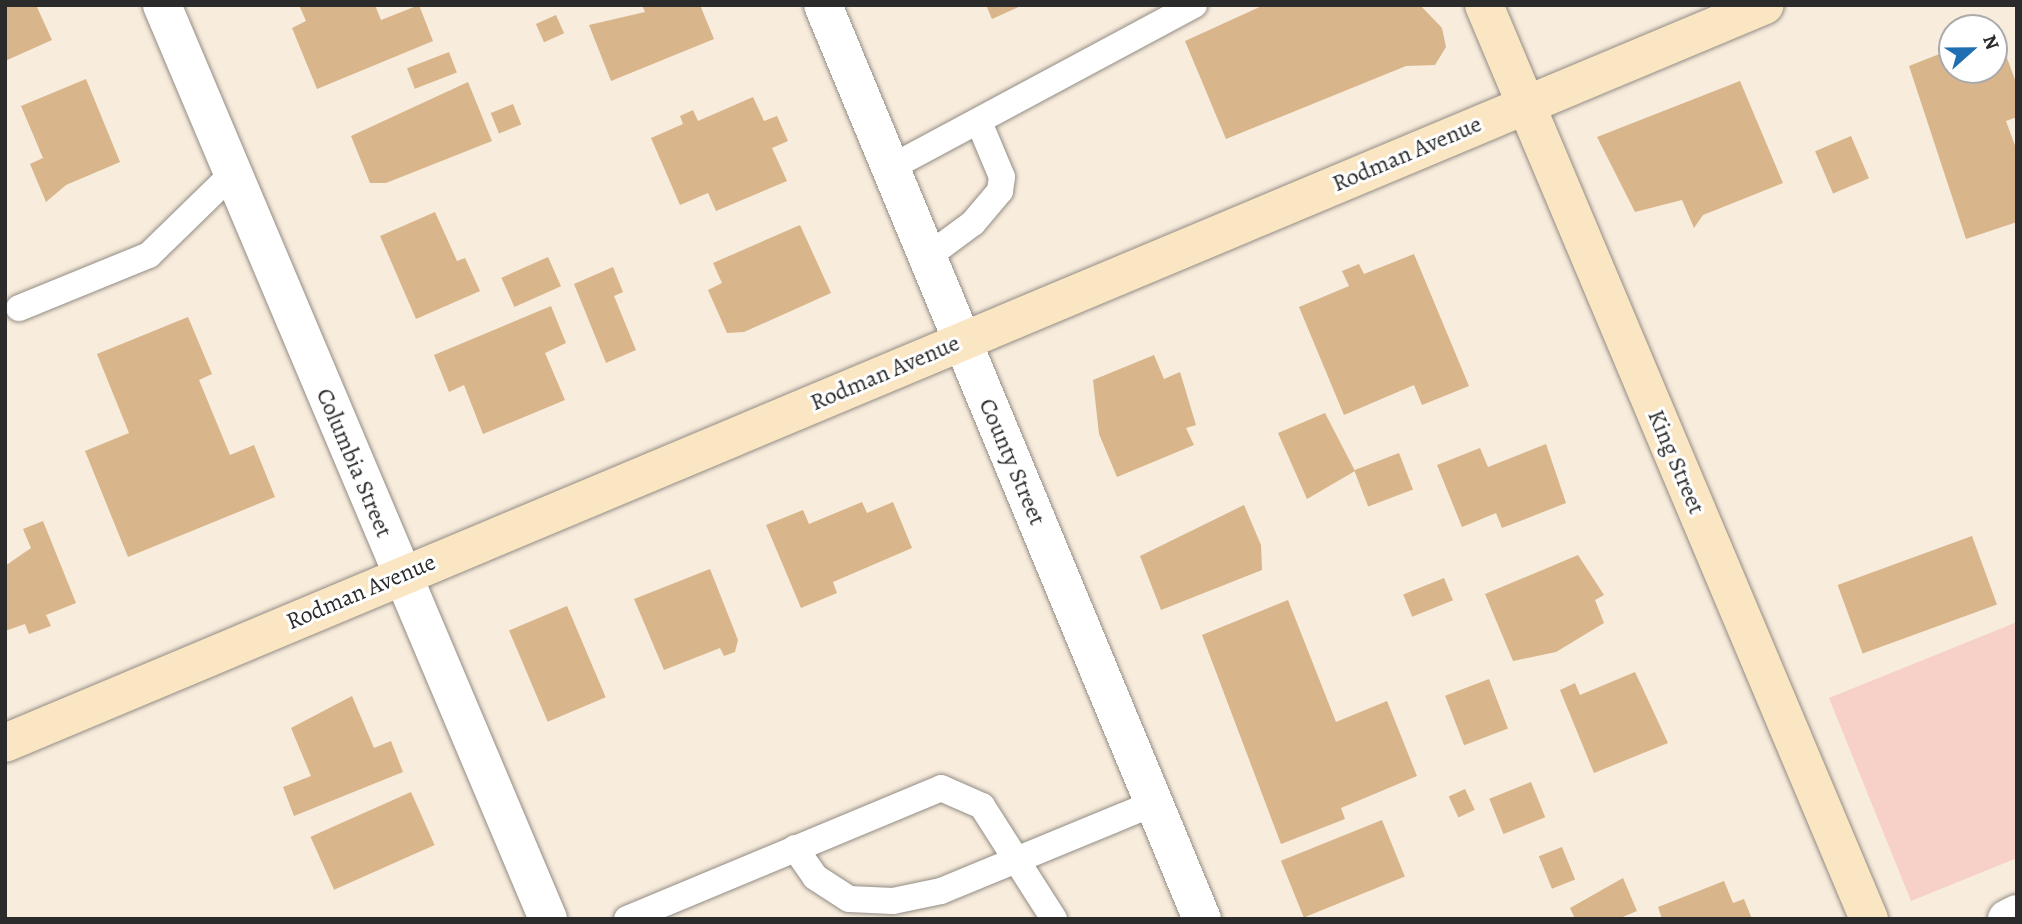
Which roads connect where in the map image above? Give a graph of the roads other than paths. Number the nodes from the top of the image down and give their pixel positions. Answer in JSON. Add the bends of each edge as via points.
{"nodes":[{"id":1,"x":162,"y":5,"type":"edge"},
{"id":2,"x":823,"y":5,"type":"edge"},
{"id":3,"x":1195,"y":5,"type":"edge"},
{"id":4,"x":1484,"y":5,"type":"edge"},
{"id":5,"x":1765,"y":5,"type":"edge"},
{"id":6,"x":1525,"y":104,"type":"junction"},
{"id":7,"x":979,"y":122,"type":"junction"},
{"id":8,"x":890,"y":169,"type":"junction"},
{"id":9,"x":232,"y":174,"type":"junction"},
{"id":10,"x":927,"y":257,"type":"junction"},
{"id":11,"x":19,"y":308,"type":"dead end"},
{"id":12,"x":962,"y":341,"type":"junction"},
{"id":13,"x":401,"y":575,"type":"junction"},
{"id":14,"x":5,"y":743,"type":"edge"},
{"id":15,"x":1154,"y":803,"type":"junction"},
{"id":16,"x":795,"y":848,"type":"junction"},
{"id":17,"x":1020,"y":860,"type":"junction"},
{"id":18,"x":2017,"y":914,"type":"edge"},
{"id":19,"x":548,"y":919,"type":"edge"},
{"id":20,"x":628,"y":919,"type":"edge"},
{"id":21,"x":1055,"y":919,"type":"edge"},
{"id":22,"x":1202,"y":919,"type":"edge"},
{"id":23,"x":1869,"y":919,"type":"edge"},
{"id":24,"x":2007,"y":919,"type":"edge"}],
"edges":[{"from":1,"to":9,"type":"street","name":"Columbia Street"},
{"from":2,"to":8,"type":"street","name":"County Street"},
{"from":3,"to":7,"type":"lane"},
{"from":4,"to":6,"type":"street","name":"King Street"},
{"from":5,"to":6,"type":"street","name":"Rodman Avenue"},
{"from":6,"to":12,"type":"street","name":"Rodman Avenue"},
{"from":6,"to":23,"type":"street","name":"King Street"},
{"from":7,"to":8,"type":"lane"},
{"from":7,"to":10,"type":"lane","via":[[1002,177],[1000,191],[973,223]]},
{"from":8,"to":10,"type":"street","name":"County Street"},
{"from":9,"to":11,"type":"lane","via":[[149,255]]},
{"from":9,"to":13,"type":"street","name":"Columbia Street"},
{"from":10,"to":12,"type":"street","name":"County Street"},
{"from":12,"to":13,"type":"street","name":"Rodman Avenue"},
{"from":12,"to":15,"type":"street","name":"County Street"},
{"from":13,"to":14,"type":"street","name":"Rodman Avenue"},
{"from":13,"to":19,"type":"street","name":"Columbia Street"},
{"from":15,"to":17,"type":"lane"},
{"from":15,"to":22,"type":"street","name":"County Street"},
{"from":16,"to":17,"type":"lane","via":[[815,877],[849,899],[893,901],[941,891]]},
{"from":16,"to":17,"type":"lane","via":[[941,788],[982,806]]},
{"from":16,"to":20,"type":"lane"},
{"from":17,"to":21,"type":"lane"},
{"from":18,"to":24,"type":"street"}]}
